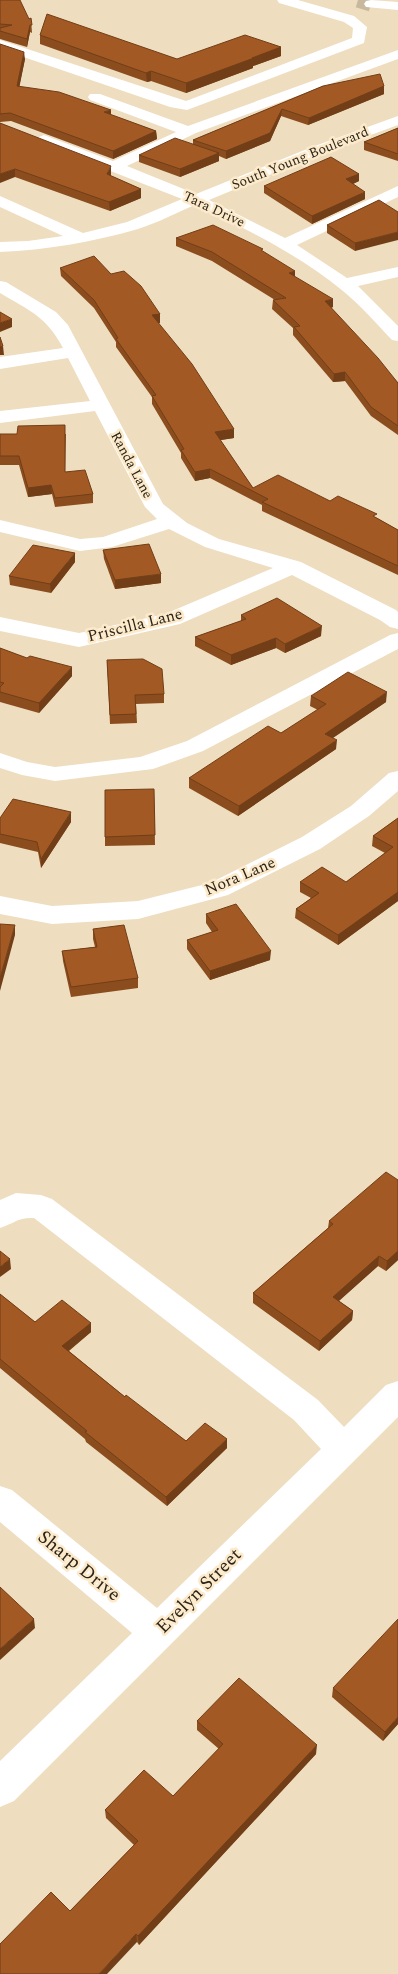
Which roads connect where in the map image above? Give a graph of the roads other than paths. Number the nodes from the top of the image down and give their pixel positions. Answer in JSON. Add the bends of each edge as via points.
{"nodes":[{"id":1,"x":284,"y":0,"type":"edge"},
{"id":2,"x":371,"y":4,"type":"dead end"},
{"id":3,"x":398,"y":6,"type":"edge"},
{"id":4,"x":0,"y":44,"type":"edge"},
{"id":5,"x":398,"y":54,"type":"edge"},
{"id":6,"x":95,"y":97,"type":"dead end"},
{"id":7,"x":398,"y":120,"type":"edge"},
{"id":8,"x":188,"y":131,"type":"junction"},
{"id":9,"x":32,"y":136,"type":"edge"},
{"id":10,"x":114,"y":166,"type":"junction"},
{"id":11,"x":398,"y":190,"type":"edge"},
{"id":12,"x":197,"y":200,"type":"junction"},
{"id":13,"x":0,"y":201,"type":"edge"},
{"id":14,"x":81,"y":238,"type":"junction"},
{"id":15,"x":286,"y":244,"type":"junction"},
{"id":16,"x":0,"y":247,"type":"edge"},
{"id":17,"x":398,"y":272,"type":"edge"},
{"id":18,"x":344,"y":284,"type":"junction"},
{"id":19,"x":0,"y":286,"type":"edge"},
{"id":20,"x":398,"y":336,"type":"edge"},
{"id":21,"x":74,"y":352,"type":"junction"},
{"id":22,"x":0,"y":363,"type":"edge"},
{"id":23,"x":100,"y":405,"type":"junction"},
{"id":24,"x":0,"y":417,"type":"edge"},
{"id":25,"x":171,"y":521,"type":"junction"},
{"id":26,"x":0,"y":526,"type":"edge"},
{"id":27,"x":293,"y":567,"type":"junction"},
{"id":28,"x":398,"y":622,"type":"edge"},
{"id":29,"x":0,"y":624,"type":"edge"},
{"id":30,"x":398,"y":640,"type":"edge"},
{"id":31,"x":0,"y":760,"type":"edge"},
{"id":32,"x":398,"y":778,"type":"edge"},
{"id":33,"x":0,"y":905,"type":"edge"},
{"id":34,"x":0,"y":1216,"type":"edge"},
{"id":35,"x":398,"y":1395,"type":"edge"},
{"id":36,"x":343,"y":1449,"type":"junction"},
{"id":37,"x":0,"y":1501,"type":"edge"},
{"id":38,"x":158,"y":1632,"type":"junction"},
{"id":39,"x":0,"y":1788,"type":"edge"}],
"edges":[{"from":1,"to":4,"type":"street","via":[[349,19],[360,27],[359,40],[187,106]]},
{"from":2,"to":3,"type":"street"},
{"from":5,"to":8,"type":"street"},
{"from":6,"to":8,"type":"street"},
{"from":7,"to":12,"type":"street","name":"South Young Boulevard"},
{"from":8,"to":10,"type":"street"},
{"from":9,"to":10,"type":"street","name":"Tara Drive"},
{"from":10,"to":12,"type":"street","name":"Tara Drive"},
{"from":11,"to":15,"type":"street"},
{"from":12,"to":14,"type":"street","name":"South Young Boulevard","via":[[133,225]]},
{"from":12,"to":15,"type":"street","name":"Tara Drive"},
{"from":13,"to":14,"type":"street"},
{"from":14,"to":16,"type":"street","name":"South Young Boulevard"},
{"from":15,"to":18,"type":"street","name":"Tara Drive"},
{"from":17,"to":18,"type":"street"},
{"from":18,"to":20,"type":"street","name":"Tara Drive"},
{"from":19,"to":21,"type":"street","name":"Randa Lane","via":[[50,316],[62,329]]},
{"from":21,"to":22,"type":"street"},
{"from":21,"to":23,"type":"street","name":"Randa Lane"},
{"from":23,"to":24,"type":"street"},
{"from":23,"to":25,"type":"street","name":"Randa Lane","via":[[154,507]]},
{"from":25,"to":26,"type":"street","via":[[105,543],[80,545]]},
{"from":25,"to":27,"type":"street","name":"Randa Lane","via":[[212,543]]},
{"from":27,"to":28,"type":"street","name":"Randa Lane"},
{"from":27,"to":29,"type":"street","name":"Priscilla Lane","via":[[172,619],[79,640]]},
{"from":30,"to":31,"type":"street","via":[[195,746],[144,764],[55,774]]},
{"from":32,"to":33,"type":"street","name":"Nora Lane","via":[[360,811],[311,843],[219,889],[138,910],[52,915]]},
{"from":34,"to":36,"type":"street","via":[[16,1205],[41,1208],[306,1410]]},
{"from":35,"to":36,"type":"street","name":"Evelyn Street"},
{"from":36,"to":38,"type":"street","name":"Evelyn Street"},
{"from":37,"to":38,"type":"street","name":"Sharp Drive"},
{"from":38,"to":39,"type":"street","name":"Evelyn Street"}]}
